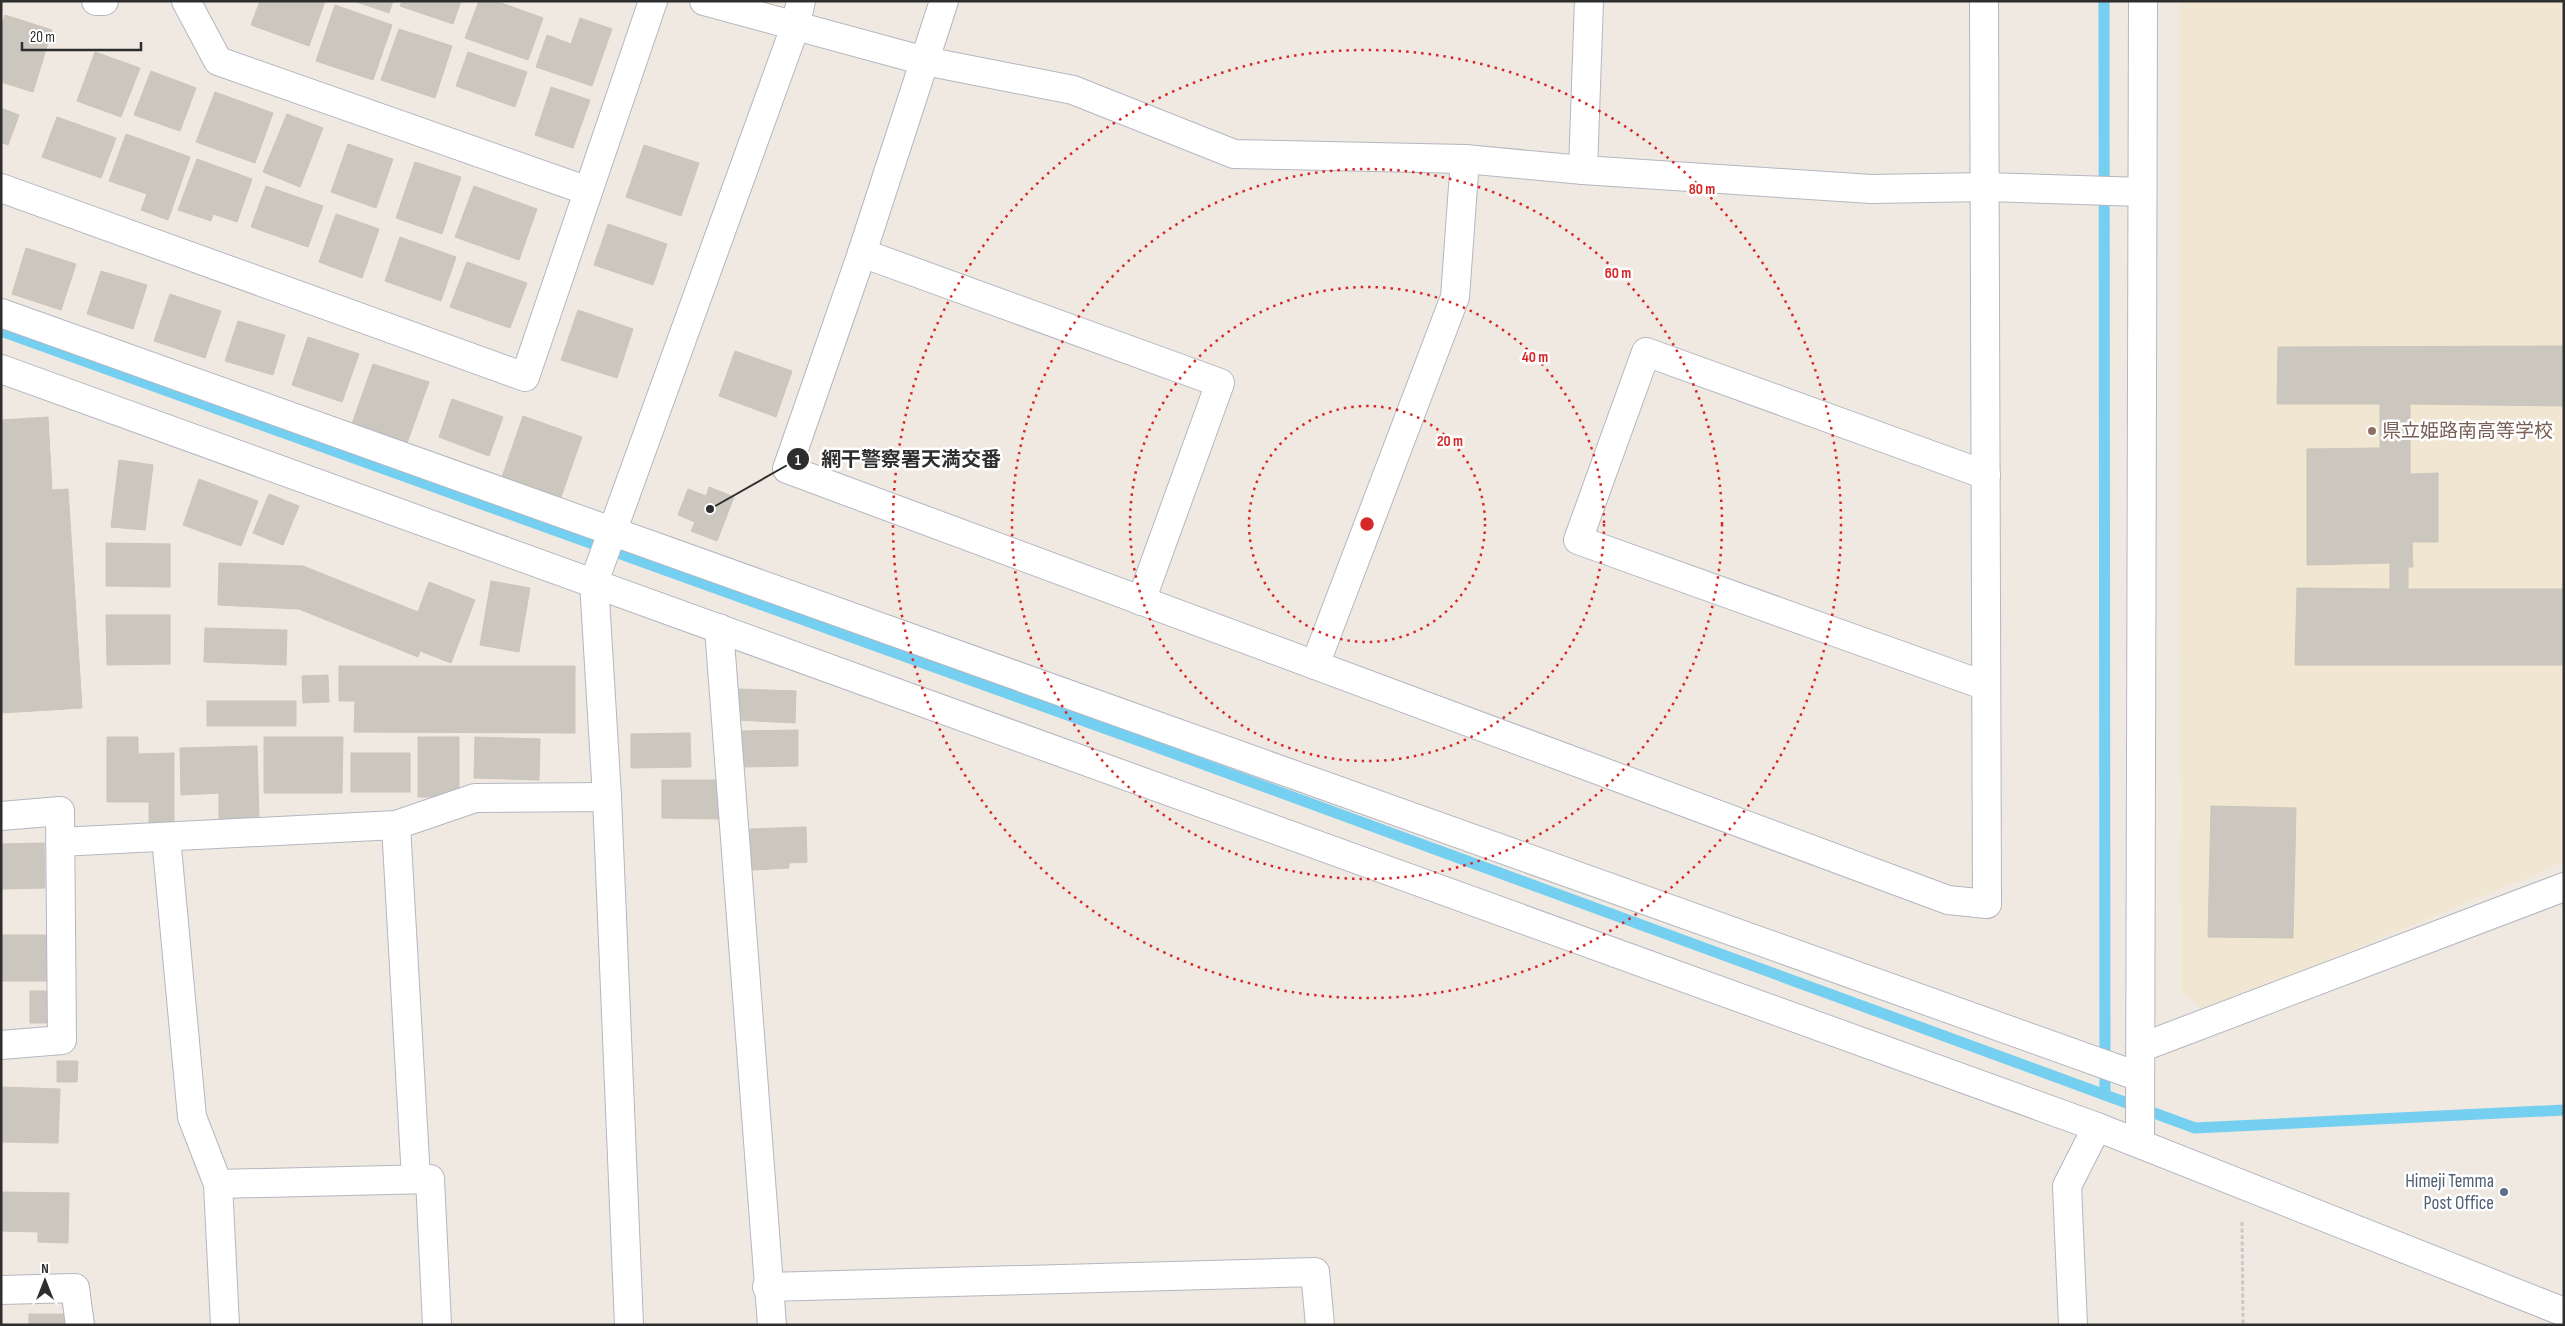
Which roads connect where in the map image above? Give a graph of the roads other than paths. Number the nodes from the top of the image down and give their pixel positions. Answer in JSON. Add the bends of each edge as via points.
{"nodes":[{"id":1,"x":96,"y":1,"type":"edge"},
{"id":2,"x":104,"y":1,"type":"edge"},
{"id":3,"x":186,"y":1,"type":"edge"},
{"id":4,"x":653,"y":1,"type":"edge"},
{"id":5,"x":704,"y":1,"type":"edge"},
{"id":6,"x":944,"y":1,"type":"edge"},
{"id":7,"x":1589,"y":1,"type":"edge"},
{"id":8,"x":1984,"y":1,"type":"edge"},
{"id":9,"x":2144,"y":1,"type":"edge"},
{"id":10,"x":798,"y":14,"type":"edge"},
{"id":11,"x":925,"y":61,"type":"junction"},
{"id":12,"x":1465,"y":159,"type":"junction"},
{"id":13,"x":1584,"y":170,"type":"junction"},
{"id":14,"x":1986,"y":187,"type":"junction"},
{"id":15,"x":1,"y":188,"type":"edge"},
{"id":16,"x":588,"y":192,"type":"junction"},
{"id":17,"x":2142,"y":192,"type":"junction"},
{"id":18,"x":862,"y":253,"type":"junction"},
{"id":19,"x":1,"y":313,"type":"edge"},
{"id":20,"x":1,"y":370,"type":"edge"},
{"id":21,"x":1986,"y":475,"type":"junction"},
{"id":22,"x":612,"y":532,"type":"junction"},
{"id":23,"x":594,"y":582,"type":"junction"},
{"id":24,"x":1141,"y":601,"type":"junction"},
{"id":25,"x":718,"y":628,"type":"junction"},
{"id":26,"x":1315,"y":665,"type":"junction"},
{"id":27,"x":1986,"y":686,"type":"junction"},
{"id":28,"x":607,"y":797,"type":"junction"},
{"id":29,"x":1,"y":816,"type":"edge"},
{"id":30,"x":396,"y":825,"type":"junction"},
{"id":31,"x":166,"y":837,"type":"junction"},
{"id":32,"x":60,"y":842,"type":"junction"},
{"id":33,"x":2564,"y":887,"type":"edge"},
{"id":34,"x":1,"y":1045,"type":"edge"},
{"id":35,"x":2140,"y":1048,"type":"junction"},
{"id":36,"x":2140,"y":1077,"type":"junction"},
{"id":37,"x":2097,"y":1127,"type":"junction"},
{"id":38,"x":2140,"y":1144,"type":"junction"},
{"id":39,"x":416,"y":1179,"type":"junction"},
{"id":40,"x":218,"y":1184,"type":"junction"},
{"id":41,"x":767,"y":1287,"type":"junction"},
{"id":42,"x":1,"y":1290,"type":"edge"},
{"id":43,"x":2564,"y":1312,"type":"edge"},
{"id":44,"x":80,"y":1325,"type":"edge"},
{"id":45,"x":225,"y":1325,"type":"edge"},
{"id":46,"x":437,"y":1325,"type":"edge"},
{"id":47,"x":628,"y":1325,"type":"edge"},
{"id":48,"x":772,"y":1325,"type":"edge"},
{"id":49,"x":1320,"y":1325,"type":"edge"},
{"id":50,"x":2073,"y":1325,"type":"edge"}],
"edges":[{"from":1,"to":2,"type":"street"},
{"from":3,"to":16,"type":"street","via":[[218,61]]},
{"from":4,"to":16,"type":"street"},
{"from":5,"to":10,"type":"street"},
{"from":6,"to":11,"type":"street"},
{"from":7,"to":13,"type":"street"},
{"from":8,"to":14,"type":"street"},
{"from":9,"to":17,"type":"street"},
{"from":10,"to":11,"type":"street"},
{"from":10,"to":22,"type":"street"},
{"from":11,"to":12,"type":"street","via":[[1073,90],[1234,154]]},
{"from":11,"to":18,"type":"street"},
{"from":12,"to":13,"type":"street"},
{"from":12,"to":26,"type":"street","via":[[1455,297]]},
{"from":13,"to":14,"type":"street","via":[[1871,190]]},
{"from":14,"to":17,"type":"street"},
{"from":14,"to":21,"type":"street"},
{"from":15,"to":16,"type":"street","via":[[524,377]]},
{"from":17,"to":35,"type":"street"},
{"from":18,"to":24,"type":"street","via":[[787,469]]},
{"from":18,"to":24,"type":"street","via":[[1220,383]]},
{"from":19,"to":22,"type":"street"},
{"from":20,"to":23,"type":"street"},
{"from":21,"to":27,"type":"street"},
{"from":21,"to":27,"type":"street","via":[[1646,352],[1578,540]]},
{"from":22,"to":23,"type":"street"},
{"from":22,"to":36,"type":"street"},
{"from":23,"to":25,"type":"street"},
{"from":23,"to":28,"type":"street"},
{"from":24,"to":26,"type":"street"},
{"from":25,"to":37,"type":"street"},
{"from":25,"to":41,"type":"street"},
{"from":26,"to":27,"type":"street","via":[[1948,900],[1987,904]]},
{"from":28,"to":30,"type":"street","via":[[475,798]]},
{"from":28,"to":47,"type":"street"},
{"from":29,"to":32,"type":"street","via":[[60,811]]},
{"from":30,"to":31,"type":"street"},
{"from":30,"to":39,"type":"street"},
{"from":31,"to":32,"type":"street"},
{"from":31,"to":40,"type":"street","via":[[192,1116]]},
{"from":32,"to":34,"type":"street","via":[[62,1040]]},
{"from":33,"to":35,"type":"street"},
{"from":35,"to":36,"type":"street"},
{"from":36,"to":38,"type":"street"},
{"from":37,"to":38,"type":"street"},
{"from":37,"to":50,"type":"street","via":[[2067,1186]]},
{"from":38,"to":43,"type":"street"},
{"from":39,"to":40,"type":"street"},
{"from":39,"to":46,"type":"street","via":[[430,1179]]},
{"from":40,"to":45,"type":"street"},
{"from":41,"to":48,"type":"street"},
{"from":41,"to":49,"type":"street","via":[[1315,1272]]},
{"from":42,"to":44,"type":"street","via":[[75,1288]]}]}
